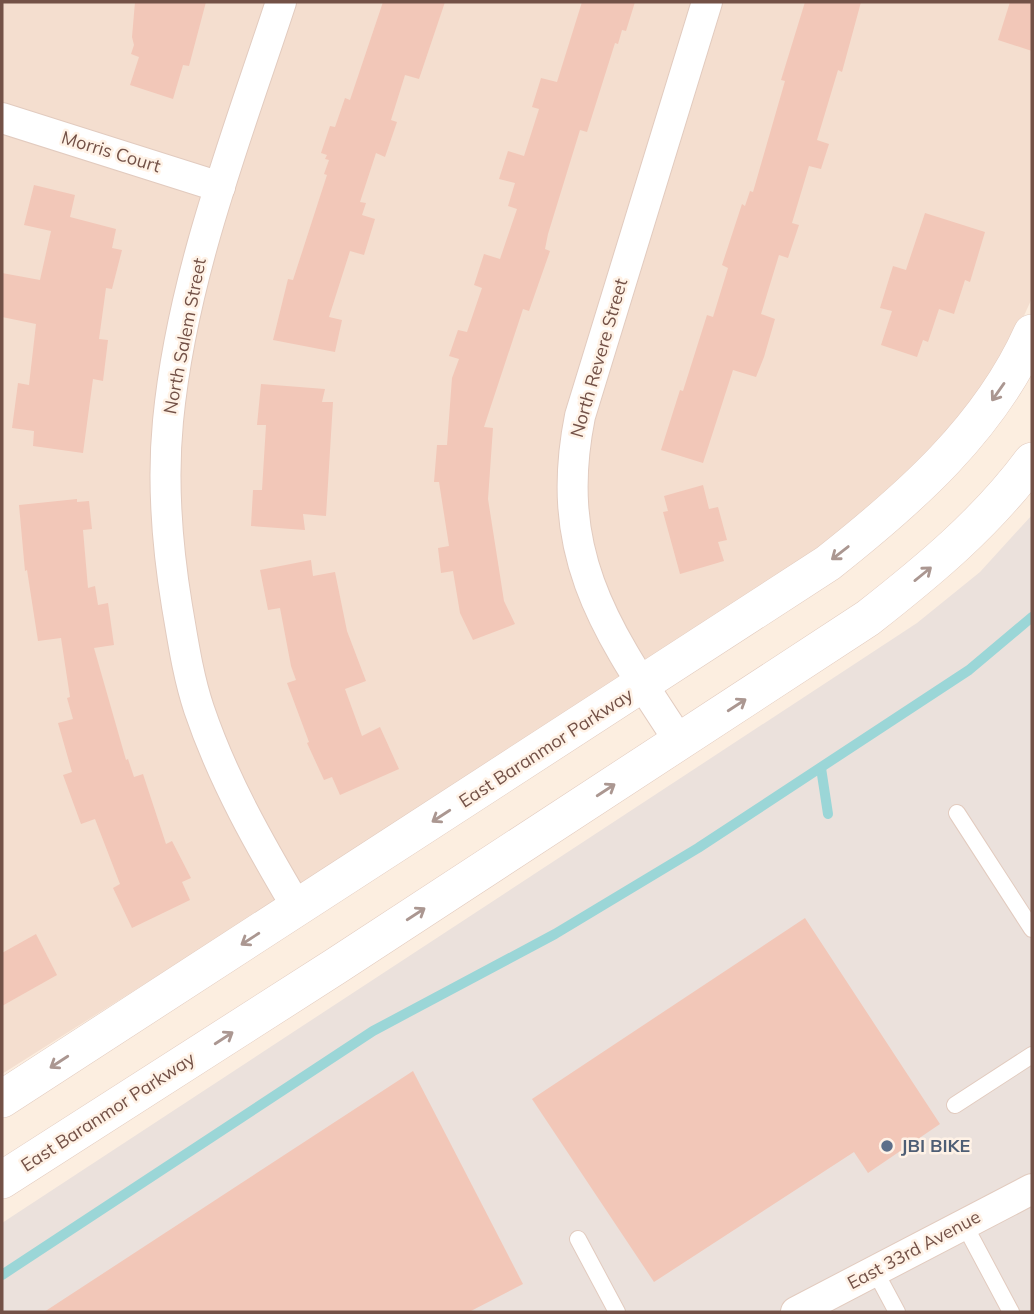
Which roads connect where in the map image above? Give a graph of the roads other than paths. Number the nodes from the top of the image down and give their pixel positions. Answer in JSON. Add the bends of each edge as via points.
{"nodes":[{"id":1,"x":281,"y":2,"type":"edge"},
{"id":2,"x":707,"y":2,"type":"edge"},
{"id":3,"x":2,"y":118,"type":"edge"},
{"id":4,"x":220,"y":187,"type":"junction"},
{"id":5,"x":1032,"y":333,"type":"edge"},
{"id":6,"x":1032,"y":461,"type":"edge"},
{"id":7,"x":642,"y":685,"type":"junction"},
{"id":8,"x":680,"y":742,"type":"junction"},
{"id":9,"x":957,"y":813,"type":"dead end"},
{"id":10,"x":298,"y":909,"type":"junction"},
{"id":11,"x":1032,"y":929,"type":"edge"},
{"id":12,"x":1032,"y":1055,"type":"edge"},
{"id":13,"x":2,"y":1099,"type":"edge"},
{"id":14,"x":955,"y":1105,"type":"dead end"},
{"id":15,"x":2,"y":1180,"type":"edge"},
{"id":16,"x":1032,"y":1189,"type":"edge"},
{"id":17,"x":964,"y":1224,"type":"junction"},
{"id":18,"x":578,"y":1239,"type":"dead end"},
{"id":19,"x":875,"y":1271,"type":"junction"},
{"id":20,"x":617,"y":1312,"type":"edge"},
{"id":21,"x":796,"y":1312,"type":"edge"},
{"id":22,"x":897,"y":1312,"type":"edge"},
{"id":23,"x":1011,"y":1312,"type":"edge"}],
"edges":[{"from":1,"to":4,"type":"street","name":"North Salem Street"},
{"from":2,"to":7,"type":"street","name":"North Revere Street","via":[[574,445],[571,489],[578,549],[608,630]]},
{"from":3,"to":4,"type":"street","name":"Morris Court"},
{"from":4,"to":10,"type":"street","name":"North Salem Street","via":[[186,308],[168,422],[165,479],[172,573],[186,659],[200,709],[263,850]]},
{"from":5,"to":7,"type":"street","name":"East Baranmor Parkway","one_way":true,"via":[[1002,386],[929,478],[828,563]]},
{"from":8,"to":6,"type":"street","name":"East Baranmor Parkway","one_way":true,"via":[[868,618],[929,570],[977,526]]},
{"from":7,"to":8,"type":"street","name":"North Revere Street"},
{"from":7,"to":10,"type":"street","name":"East Baranmor Parkway","one_way":true},
{"from":15,"to":8,"type":"street","name":"East Baranmor Parkway","one_way":true},
{"from":9,"to":11,"type":"lane"},
{"from":10,"to":13,"type":"street","name":"East Baranmor Parkway","one_way":true},
{"from":12,"to":14,"type":"lane"},
{"from":16,"to":17,"type":"street","name":"East 33rd Avenue"},
{"from":17,"to":19,"type":"street","name":"East 33rd Avenue"},
{"from":17,"to":23,"type":"lane"},
{"from":18,"to":20,"type":"lane"},
{"from":19,"to":21,"type":"street","name":"East 33rd Avenue"},
{"from":19,"to":22,"type":"lane"}]}
